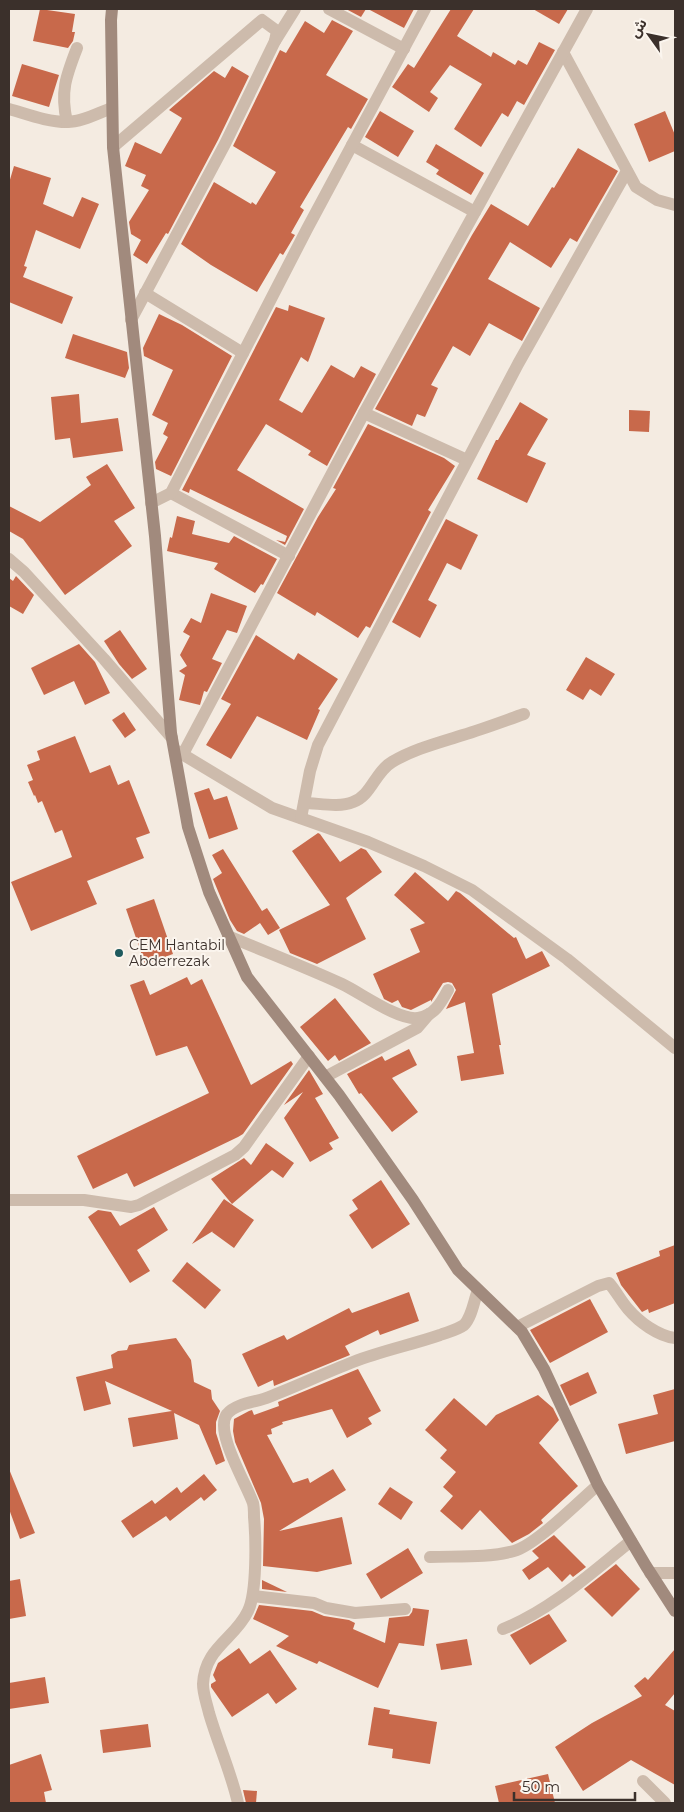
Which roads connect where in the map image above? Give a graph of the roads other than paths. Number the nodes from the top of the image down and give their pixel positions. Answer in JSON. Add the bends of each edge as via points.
{"nodes":[{"id":1,"x":112,"y":9,"type":"edge"},
{"id":2,"x":296,"y":9,"type":"edge"},
{"id":3,"x":329,"y":9,"type":"edge"},
{"id":4,"x":425,"y":9,"type":"edge"},
{"id":5,"x":587,"y":9,"type":"edge"},
{"id":6,"x":275,"y":41,"type":"junction"},
{"id":7,"x":77,"y":48,"type":"dead end"},
{"id":8,"x":404,"y":49,"type":"junction"},
{"id":9,"x":563,"y":52,"type":"junction"},
{"id":10,"x":112,"y":108,"type":"junction"},
{"id":11,"x":9,"y":109,"type":"edge"},
{"id":12,"x":67,"y":122,"type":"junction"},
{"id":13,"x":352,"y":145,"type":"junction"},
{"id":14,"x":113,"y":147,"type":"junction"},
{"id":15,"x":627,"y":171,"type":"junction"},
{"id":16,"x":675,"y":205,"type":"edge"},
{"id":17,"x":475,"y":212,"type":"junction"},
{"id":18,"x":145,"y":293,"type":"junction"},
{"id":19,"x":131,"y":320,"type":"junction"},
{"id":20,"x":243,"y":353,"type":"junction"},
{"id":21,"x":364,"y":413,"type":"junction"},
{"id":22,"x":467,"y":460,"type":"junction"},
{"id":23,"x":171,"y":493,"type":"junction"},
{"id":24,"x":151,"y":503,"type":"junction"},
{"id":25,"x":289,"y":556,"type":"junction"},
{"id":26,"x":9,"y":559,"type":"edge"},
{"id":27,"x":524,"y":714,"type":"dead end"},
{"id":28,"x":176,"y":747,"type":"junction"},
{"id":29,"x":304,"y":803,"type":"junction"},
{"id":30,"x":301,"y":818,"type":"junction"},
{"id":31,"x":228,"y":936,"type":"junction"},
{"id":32,"x":448,"y":990,"type":"dead end"},
{"id":33,"x":430,"y":1014,"type":"junction"},
{"id":34,"x":675,"y":1048,"type":"edge"},
{"id":35,"x":309,"y":1056,"type":"junction"},
{"id":36,"x":325,"y":1076,"type":"junction"},
{"id":37,"x":9,"y":1200,"type":"edge"},
{"id":38,"x":478,"y":1290,"type":"junction"},
{"id":39,"x":517,"y":1327,"type":"junction"},
{"id":40,"x":675,"y":1338,"type":"edge"},
{"id":41,"x":598,"y":1485,"type":"junction"},
{"id":42,"x":631,"y":1541,"type":"junction"},
{"id":43,"x":430,"y":1556,"type":"dead end"},
{"id":44,"x":650,"y":1573,"type":"junction"},
{"id":45,"x":675,"y":1573,"type":"edge"},
{"id":46,"x":253,"y":1596,"type":"junction"},
{"id":47,"x":405,"y":1609,"type":"dead end"},
{"id":48,"x":675,"y":1611,"type":"edge"},
{"id":49,"x":502,"y":1629,"type":"dead end"},
{"id":50,"x":643,"y":1780,"type":"dead end"},
{"id":51,"x":238,"y":1803,"type":"edge"},
{"id":52,"x":665,"y":1803,"type":"edge"}],
"edges":[{"from":1,"to":10,"type":"street"},
{"from":2,"to":6,"type":"street"},
{"from":3,"to":8,"type":"street"},
{"from":4,"to":8,"type":"street"},
{"from":5,"to":9,"type":"street"},
{"from":6,"to":14,"type":"street","via":[[277,31],[262,20]]},
{"from":6,"to":18,"type":"street","via":[[225,144]]},
{"from":7,"to":12,"type":"street","via":[[63,91]]},
{"from":8,"to":13,"type":"street"},
{"from":9,"to":15,"type":"street"},
{"from":9,"to":17,"type":"street"},
{"from":10,"to":12,"type":"street"},
{"from":10,"to":14,"type":"street"},
{"from":11,"to":12,"type":"street","via":[[46,120]]},
{"from":13,"to":17,"type":"street"},
{"from":13,"to":20,"type":"street"},
{"from":14,"to":19,"type":"street"},
{"from":15,"to":16,"type":"street","via":[[636,187],[657,200]]},
{"from":15,"to":22,"type":"street"},
{"from":17,"to":21,"type":"street"},
{"from":18,"to":19,"type":"street"},
{"from":18,"to":20,"type":"street"},
{"from":19,"to":24,"type":"street"},
{"from":20,"to":23,"type":"street"},
{"from":21,"to":22,"type":"street"},
{"from":21,"to":25,"type":"street"},
{"from":22,"to":29,"type":"street","via":[[318,744]]},
{"from":23,"to":24,"type":"street"},
{"from":23,"to":25,"type":"street"},
{"from":24,"to":28,"type":"street"},
{"from":25,"to":28,"type":"street"},
{"from":26,"to":28,"type":"street","via":[[98,652]]},
{"from":27,"to":29,"type":"street","via":[[418,749],[398,759],[385,766],[364,795],[353,802]]},
{"from":28,"to":30,"type":"street","via":[[272,808]]},
{"from":28,"to":31,"type":"street","via":[[188,827],[208,892]]},
{"from":29,"to":30,"type":"street"},
{"from":30,"to":34,"type":"street","via":[[400,856],[472,890],[567,959]]},
{"from":31,"to":33,"type":"street","via":[[342,984],[406,1018]]},
{"from":31,"to":35,"type":"street","via":[[246,977]]},
{"from":32,"to":33,"type":"street"},
{"from":33,"to":36,"type":"street","via":[[416,1028]]},
{"from":35,"to":36,"type":"street"},
{"from":35,"to":37,"type":"street","via":[[235,1155],[139,1205],[84,1200]]},
{"from":36,"to":38,"type":"street","via":[[458,1270]]},
{"from":38,"to":39,"type":"street"},
{"from":38,"to":46,"type":"street","via":[[465,1324],[457,1329],[353,1362],[235,1408],[227,1415],[224,1424],[226,1438],[253,1504]]},
{"from":39,"to":40,"type":"street","via":[[609,1283],[643,1324]]},
{"from":39,"to":41,"type":"street","via":[[544,1369]]},
{"from":41,"to":42,"type":"street"},
{"from":41,"to":43,"type":"street","via":[[534,1540],[516,1551]]},
{"from":42,"to":44,"type":"street"},
{"from":42,"to":49,"type":"street","via":[[553,1602],[523,1621]]},
{"from":44,"to":45,"type":"street"},
{"from":44,"to":48,"type":"street"},
{"from":46,"to":47,"type":"street","via":[[314,1603],[355,1613]]},
{"from":46,"to":51,"type":"street","via":[[249,1611],[240,1624],[216,1649],[203,1683],[213,1728],[234,1783]]},
{"from":50,"to":52,"type":"street"}]}
